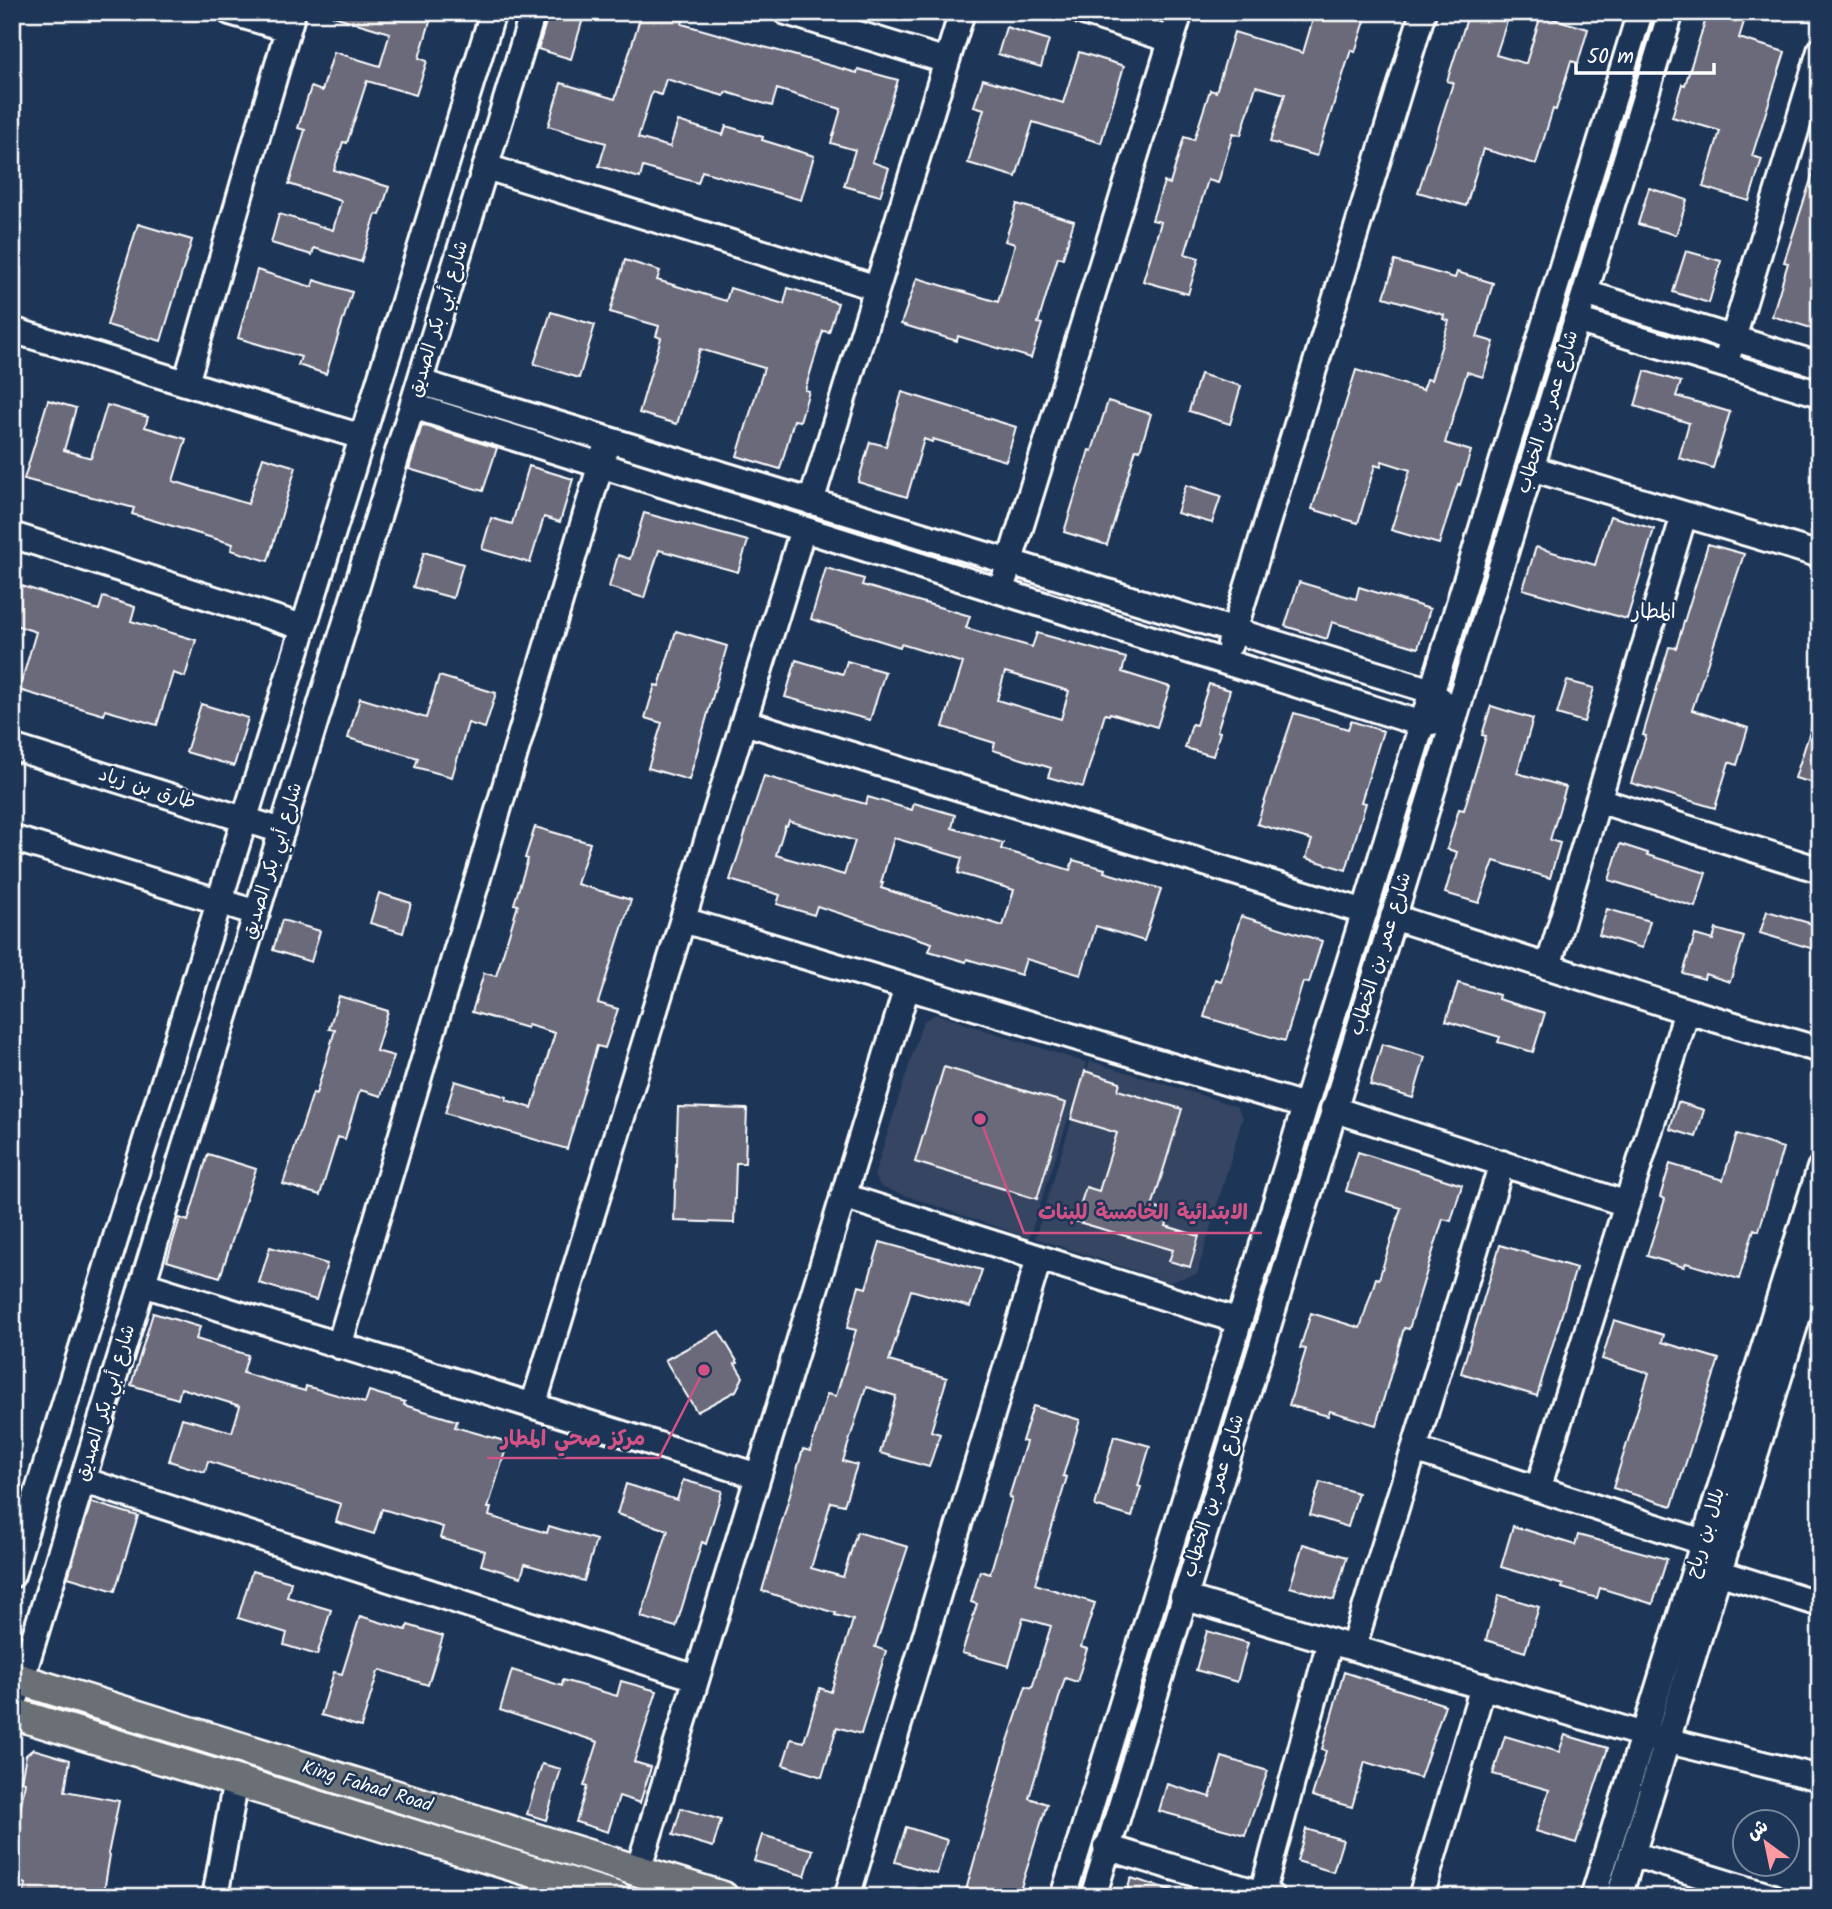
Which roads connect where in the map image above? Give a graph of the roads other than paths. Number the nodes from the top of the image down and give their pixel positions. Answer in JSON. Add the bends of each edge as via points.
{"nodes":[{"id":1,"x":230,"y":12,"type":"edge"},
{"id":2,"x":493,"y":12,"type":"edge"},
{"id":3,"x":533,"y":12,"type":"edge"},
{"id":4,"x":786,"y":12,"type":"edge"},
{"id":5,"x":962,"y":12,"type":"edge"},
{"id":6,"x":1083,"y":12,"type":"edge"},
{"id":7,"x":1180,"y":12,"type":"edge"},
{"id":8,"x":1423,"y":12,"type":"edge"},
{"id":9,"x":1640,"y":12,"type":"edge"},
{"id":10,"x":1671,"y":12,"type":"edge"},
{"id":11,"x":291,"y":21,"type":"edge"},
{"id":12,"x":1171,"y":40,"type":"junction"},
{"id":13,"x":1820,"y":51,"type":"edge"},
{"id":14,"x":947,"y":61,"type":"junction"},
{"id":15,"x":485,"y":167,"type":"junction"},
{"id":16,"x":877,"y":288,"type":"junction"},
{"id":17,"x":1585,"y":293,"type":"junction"},
{"id":18,"x":1576,"y":320,"type":"junction"},
{"id":19,"x":12,"y":330,"type":"edge"},
{"id":20,"x":1734,"y":339,"type":"junction"},
{"id":21,"x":1725,"y":365,"type":"junction"},
{"id":22,"x":1820,"y":365,"type":"edge"},
{"id":23,"x":186,"y":383,"type":"junction"},
{"id":24,"x":416,"y":394,"type":"junction"},
{"id":25,"x":1820,"y":394,"type":"edge"},
{"id":26,"x":362,"y":437,"type":"junction"},
{"id":27,"x":608,"y":440,"type":"junction"},
{"id":28,"x":601,"y":465,"type":"junction"},
{"id":29,"x":1531,"y":468,"type":"junction"},
{"id":30,"x":811,"y":502,"type":"junction"},
{"id":31,"x":1684,"y":515,"type":"junction"},
{"id":32,"x":803,"y":529,"type":"junction"},
{"id":33,"x":12,"y":535,"type":"edge"},
{"id":34,"x":1820,"y":555,"type":"edge"},
{"id":35,"x":1009,"y":562,"type":"junction"},
{"id":36,"x":1000,"y":591,"type":"junction"},
{"id":37,"x":303,"y":627,"type":"junction"},
{"id":38,"x":1235,"y":631,"type":"junction"},
{"id":39,"x":1225,"y":662,"type":"junction"},
{"id":40,"x":1432,"y":691,"type":"junction"},
{"id":41,"x":1455,"y":716,"type":"junction"},
{"id":42,"x":744,"y":722,"type":"junction"},
{"id":43,"x":1422,"y":724,"type":"junction"},
{"id":44,"x":12,"y":747,"type":"edge"},
{"id":45,"x":1598,"y":800,"type":"junction"},
{"id":46,"x":245,"y":819,"type":"junction"},
{"id":47,"x":282,"y":831,"type":"junction"},
{"id":48,"x":12,"y":838,"type":"edge"},
{"id":49,"x":1820,"y":870,"type":"edge"},
{"id":50,"x":220,"y":901,"type":"junction"},
{"id":51,"x":1365,"y":912,"type":"junction"},
{"id":52,"x":257,"y":913,"type":"junction"},
{"id":53,"x":1392,"y":917,"type":"junction"},
{"id":54,"x":683,"y":920,"type":"junction"},
{"id":55,"x":1548,"y":967,"type":"junction"},
{"id":56,"x":907,"y":987,"type":"junction"},
{"id":57,"x":1687,"y":1011,"type":"junction"},
{"id":58,"x":1820,"y":1050,"type":"edge"},
{"id":59,"x":1305,"y":1106,"type":"junction"},
{"id":60,"x":1334,"y":1109,"type":"junction"},
{"id":61,"x":1502,"y":1163,"type":"junction"},
{"id":62,"x":1820,"y":1168,"type":"edge"},
{"id":63,"x":843,"y":1196,"type":"junction"},
{"id":64,"x":1627,"y":1204,"type":"junction"},
{"id":65,"x":1039,"y":1258,"type":"junction"},
{"id":66,"x":1789,"y":1265,"type":"junction"},
{"id":67,"x":1816,"y":1268,"type":"edge"},
{"id":68,"x":143,"y":1284,"type":"junction"},
{"id":69,"x":1239,"y":1321,"type":"junction"},
{"id":70,"x":339,"y":1346,"type":"junction"},
{"id":71,"x":533,"y":1406,"type":"junction"},
{"id":72,"x":1414,"y":1449,"type":"junction"},
{"id":73,"x":758,"y":1476,"type":"junction"},
{"id":74,"x":82,"y":1480,"type":"junction"},
{"id":75,"x":1538,"y":1489,"type":"junction"},
{"id":76,"x":20,"y":1534,"type":"edge"},
{"id":77,"x":1703,"y":1542,"type":"junction"},
{"id":78,"x":1718,"y":1572,"type":"junction"},
{"id":79,"x":12,"y":1576,"type":"edge"},
{"id":80,"x":1183,"y":1597,"type":"junction"},
{"id":81,"x":1820,"y":1604,"type":"edge"},
{"id":82,"x":1341,"y":1644,"type":"junction"},
{"id":83,"x":696,"y":1678,"type":"junction"},
{"id":84,"x":17,"y":1679,"type":"edge"},
{"id":85,"x":1483,"y":1686,"type":"junction"},
{"id":86,"x":12,"y":1711,"type":"edge"},
{"id":87,"x":1655,"y":1738,"type":"junction"},
{"id":88,"x":1820,"y":1778,"type":"edge"},
{"id":89,"x":236,"y":1780,"type":"junction"},
{"id":90,"x":1106,"y":1847,"type":"junction"},
{"id":91,"x":1632,"y":1854,"type":"junction"},
{"id":92,"x":638,"y":1871,"type":"junction"},
{"id":93,"x":1267,"y":1895,"type":"edge"},
{"id":94,"x":215,"y":1897,"type":"edge"},
{"id":95,"x":616,"y":1897,"type":"edge"},
{"id":96,"x":723,"y":1897,"type":"edge"},
{"id":97,"x":847,"y":1897,"type":"edge"},
{"id":98,"x":1063,"y":1897,"type":"edge"},
{"id":99,"x":1093,"y":1897,"type":"edge"},
{"id":100,"x":1421,"y":1897,"type":"edge"},
{"id":101,"x":1592,"y":1897,"type":"edge"},
{"id":102,"x":1619,"y":1897,"type":"edge"},
{"id":103,"x":1773,"y":1897,"type":"edge"}],
"edges":[{"from":1,"to":11,"type":"street"},
{"from":2,"to":26,"type":"street","name":"شارع أبي بكر الصديق"},
{"from":3,"to":15,"type":"street","name":"شارع أبي بكر الصديق"},
{"from":4,"to":14,"type":"street"},
{"from":5,"to":14,"type":"street"},
{"from":6,"to":12,"type":"street"},
{"from":7,"to":12,"type":"street"},
{"from":8,"to":38,"type":"street"},
{"from":9,"to":40,"type":"street","name":"شارع عمر بن الخطاب"},
{"from":10,"to":17,"type":"street","name":"شارع عمر بن الخطاب"},
{"from":11,"to":23,"type":"street"},
{"from":12,"to":35,"type":"street"},
{"from":13,"to":20,"type":"street"},
{"from":14,"to":16,"type":"street"},
{"from":15,"to":16,"type":"street"},
{"from":15,"to":24,"type":"street","name":"شارع أبي بكر الصديق"},
{"from":16,"to":30,"type":"street"},
{"from":17,"to":18,"type":"street","name":"شارع عمر بن الخطاب"},
{"from":17,"to":20,"type":"street"},
{"from":18,"to":21,"type":"street"},
{"from":18,"to":29,"type":"street","name":"شارع عمر بن الخطاب"},
{"from":19,"to":23,"type":"street"},
{"from":20,"to":21,"type":"street"},
{"from":20,"to":22,"type":"street"},
{"from":21,"to":25,"type":"street"},
{"from":23,"to":26,"type":"street"},
{"from":24,"to":27,"type":"street"},
{"from":24,"to":28,"type":"street"},
{"from":24,"to":47,"type":"street","name":"شارع أبي بكر الصديق"},
{"from":26,"to":37,"type":"street","name":"شارع أبي بكر الصديق"},
{"from":27,"to":28,"type":"street"},
{"from":27,"to":30,"type":"street"},
{"from":28,"to":32,"type":"street"},
{"from":28,"to":70,"type":"street"},
{"from":29,"to":31,"type":"street"},
{"from":29,"to":41,"type":"street","name":"شارع عمر بن الخطاب"},
{"from":30,"to":35,"type":"street"},
{"from":31,"to":34,"type":"street"},
{"from":31,"to":45,"type":"street"},
{"from":32,"to":36,"type":"street"},
{"from":32,"to":42,"type":"street"},
{"from":33,"to":37,"type":"street"},
{"from":35,"to":36,"type":"street"},
{"from":35,"to":38,"type":"street"},
{"from":36,"to":39,"type":"street"},
{"from":37,"to":46,"type":"street","name":"شارع أبي بكر الصديق"},
{"from":38,"to":39,"type":"street"},
{"from":38,"to":40,"type":"street"},
{"from":39,"to":43,"type":"street"},
{"from":40,"to":41,"type":"street"},
{"from":40,"to":43,"type":"street","name":"شارع عمر بن الخطاب"},
{"from":41,"to":43,"type":"street"},
{"from":41,"to":53,"type":"street","name":"شارع عمر بن الخطاب"},
{"from":42,"to":51,"type":"street"},
{"from":42,"to":54,"type":"street"},
{"from":43,"to":51,"type":"street","name":"شارع عمر بن الخطاب"},
{"from":44,"to":46,"type":"street","name":"طارق بن زياد"},
{"from":45,"to":49,"type":"street"},
{"from":45,"to":55,"type":"street"},
{"from":46,"to":47,"type":"street","name":"طارق بن زياد"},
{"from":46,"to":50,"type":"street","name":"شارع أبي بكر الصديق"},
{"from":47,"to":52,"type":"street","name":"شارع أبي بكر الصديق"},
{"from":48,"to":50,"type":"street"},
{"from":50,"to":52,"type":"street"},
{"from":50,"to":76,"type":"street","name":"شارع أبي بكر الصديق"},
{"from":51,"to":59,"type":"street","name":"شارع عمر بن الخطاب"},
{"from":52,"to":68,"type":"street","name":"شارع أبي بكر الصديق"},
{"from":53,"to":55,"type":"street"},
{"from":53,"to":60,"type":"street","name":"شارع عمر بن الخطاب"},
{"from":54,"to":56,"type":"street"},
{"from":54,"to":71,"type":"street"},
{"from":55,"to":57,"type":"street"},
{"from":56,"to":59,"type":"street"},
{"from":56,"to":63,"type":"street"},
{"from":57,"to":58,"type":"street"},
{"from":57,"to":64,"type":"street"},
{"from":59,"to":69,"type":"street","name":"شارع عمر بن الخطاب"},
{"from":60,"to":61,"type":"street"},
{"from":60,"to":80,"type":"street","name":"شارع عمر بن الخطاب"},
{"from":61,"to":64,"type":"street"},
{"from":61,"to":72,"type":"street"},
{"from":62,"to":66,"type":"street","name":"بلال بن رباح"},
{"from":63,"to":65,"type":"street"},
{"from":63,"to":73,"type":"street"},
{"from":64,"to":75,"type":"street"},
{"from":65,"to":69,"type":"street"},
{"from":65,"to":97,"type":"street"},
{"from":66,"to":67,"type":"street"},
{"from":66,"to":77,"type":"street","name":"بلال بن رباح"},
{"from":67,"to":78,"type":"street","name":"بلال بن رباح"},
{"from":68,"to":70,"type":"street"},
{"from":68,"to":74,"type":"street","name":"شارع أبي بكر الصديق"},
{"from":69,"to":98,"type":"street","name":"شارع عمر بن الخطاب"},
{"from":70,"to":71,"type":"street"},
{"from":71,"to":73,"type":"street"},
{"from":72,"to":75,"type":"street"},
{"from":72,"to":82,"type":"street"},
{"from":73,"to":83,"type":"street"},
{"from":74,"to":83,"type":"street"},
{"from":74,"to":84,"type":"street","name":"شارع أبي بكر الصديق"},
{"from":75,"to":77,"type":"street"},
{"from":76,"to":79,"type":"street","name":"شارع أبي بكر الصديق"},
{"from":77,"to":87,"type":"street","name":"بلال بن رباح"},
{"from":78,"to":81,"type":"street"},
{"from":78,"to":87,"type":"street","name":"بلال بن رباح"},
{"from":80,"to":82,"type":"street"},
{"from":80,"to":90,"type":"street","name":"شارع عمر بن الخطاب"},
{"from":82,"to":85,"type":"street"},
{"from":82,"to":93,"type":"street"},
{"from":83,"to":92,"type":"street"},
{"from":84,"to":86,"type":"street","name":"شارع أبي بكر الصديق"},
{"from":84,"to":92,"type":"main road","name":"King Fahad Road"},
{"from":85,"to":87,"type":"street"},
{"from":85,"to":100,"type":"street"},
{"from":86,"to":89,"type":"main road","name":"King Fahad Road"},
{"from":87,"to":88,"type":"street"},
{"from":87,"to":91,"type":"street","name":"بلال بن رباح"},
{"from":87,"to":101,"type":"street","name":"بلال بن رباح"},
{"from":89,"to":94,"type":"street"},
{"from":89,"to":95,"type":"main road","name":"King Fahad Road"},
{"from":90,"to":93,"type":"street"},
{"from":90,"to":99,"type":"street","name":"شارع عمر بن الخطاب"},
{"from":91,"to":102,"type":"street","name":"بلال بن رباح"},
{"from":91,"to":103,"type":"street"},
{"from":92,"to":96,"type":"main road","name":"King Fahad Road"}]}
